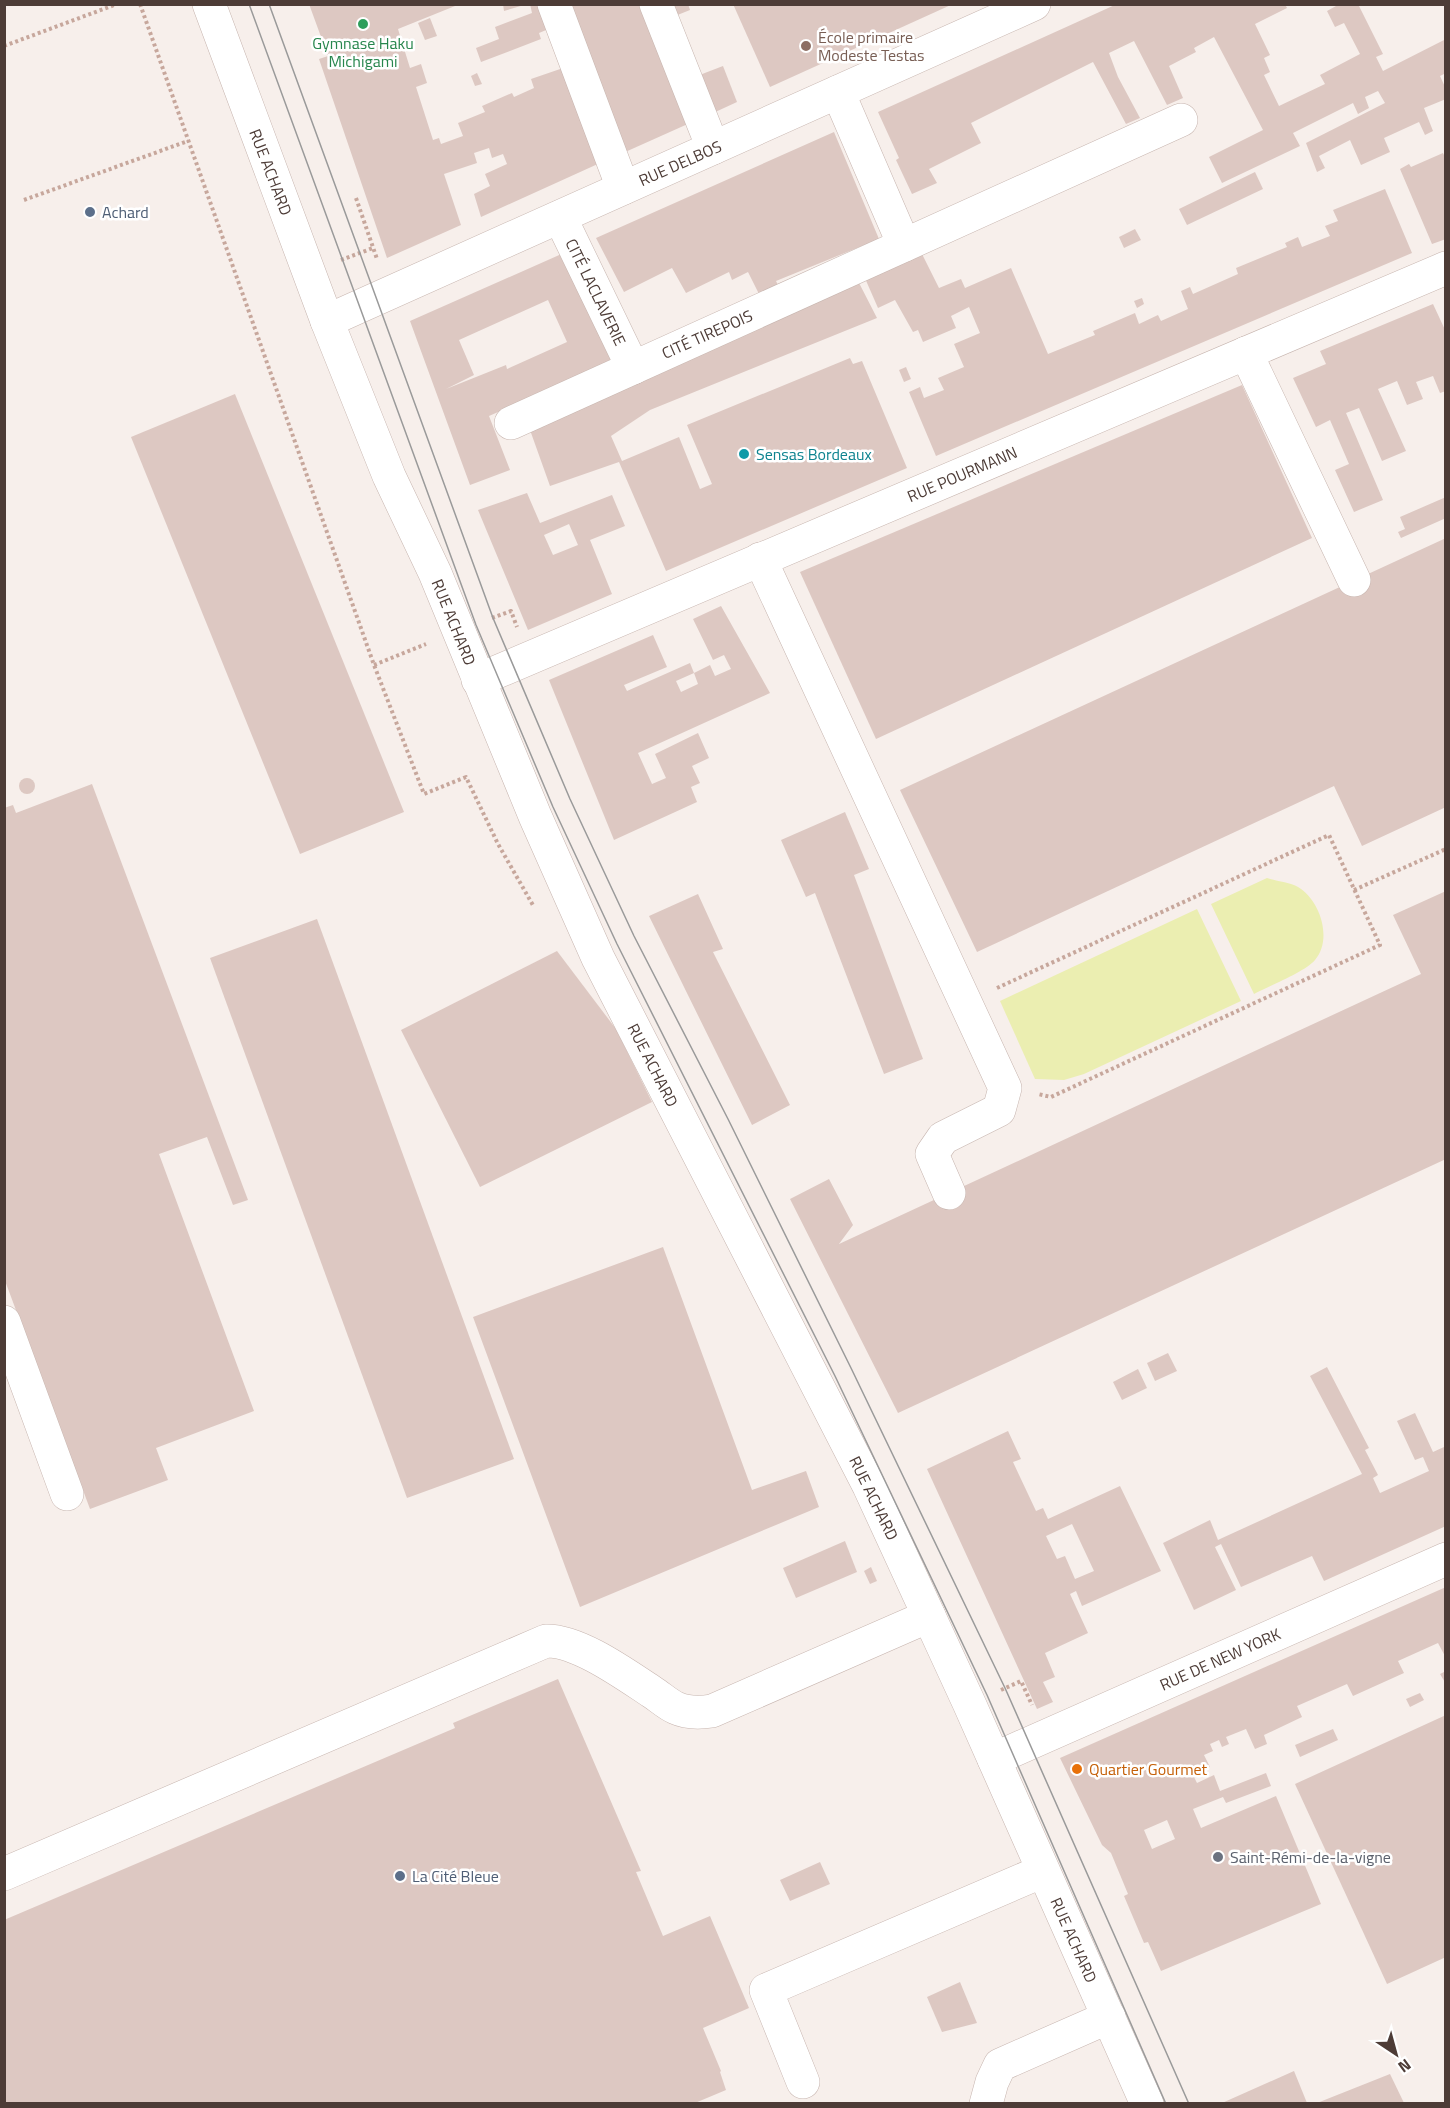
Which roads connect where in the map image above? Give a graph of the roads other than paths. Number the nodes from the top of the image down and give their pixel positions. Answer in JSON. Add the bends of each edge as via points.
{"nodes":[{"id":1,"x":209,"y":4,"type":"edge"},
{"id":2,"x":554,"y":4,"type":"edge"},
{"id":3,"x":656,"y":4,"type":"edge"},
{"id":4,"x":1034,"y":4,"type":"edge"},
{"id":5,"x":838,"y":92,"type":"junction"},
{"id":6,"x":1181,"y":120,"type":"dead end"},
{"id":7,"x":713,"y":148,"type":"junction"},
{"id":8,"x":623,"y":188,"type":"junction"},
{"id":9,"x":560,"y":217,"type":"junction"},
{"id":10,"x":904,"y":245,"type":"junction"},
{"id":11,"x":1446,"y":268,"type":"edge"},
{"id":12,"x":327,"y":321,"type":"junction"},
{"id":13,"x":1246,"y":353,"type":"junction"},
{"id":14,"x":633,"y":368,"type":"junction"},
{"id":15,"x":511,"y":423,"type":"dead end"},
{"id":16,"x":760,"y":559,"type":"junction"},
{"id":17,"x":1354,"y":580,"type":"dead end"},
{"id":18,"x":478,"y":680,"type":"junction"},
{"id":19,"x":949,"y":1193,"type":"dead end"},
{"id":20,"x":4,"y":1323,"type":"edge"},
{"id":21,"x":67,"y":1494,"type":"dead end"},
{"id":22,"x":1446,"y":1558,"type":"edge"},
{"id":23,"x":929,"y":1616,"type":"junction"},
{"id":24,"x":994,"y":1759,"type":"junction"},
{"id":25,"x":1043,"y":1871,"type":"junction"},
{"id":26,"x":4,"y":1874,"type":"edge"},
{"id":27,"x":1109,"y":2017,"type":"junction"},
{"id":28,"x":803,"y":2082,"type":"dead end"},
{"id":29,"x":986,"y":2103,"type":"edge"},
{"id":30,"x":1147,"y":2103,"type":"edge"}],
"edges":[{"from":1,"to":12,"type":"street","name":"RUE ACHARD"},
{"from":2,"to":8,"type":"street"},
{"from":3,"to":7,"type":"street"},
{"from":4,"to":5,"type":"street","name":"RUE DELBOS"},
{"from":5,"to":7,"type":"street","name":"RUE DELBOS"},
{"from":5,"to":10,"type":"street"},
{"from":6,"to":10,"type":"street","name":"CITÉ TIREPOIS"},
{"from":7,"to":8,"type":"street","name":"RUE DELBOS"},
{"from":8,"to":9,"type":"street","name":"RUE DELBOS"},
{"from":9,"to":12,"type":"street","name":"RUE DELBOS"},
{"from":9,"to":14,"type":"street","name":"CITÉ LACLAVERIE"},
{"from":10,"to":14,"type":"street","name":"CITÉ TIREPOIS"},
{"from":11,"to":13,"type":"street","name":"RUE POURMANN"},
{"from":12,"to":18,"type":"street","name":"RUE ACHARD"},
{"from":13,"to":16,"type":"street","name":"RUE POURMANN"},
{"from":13,"to":17,"type":"street"},
{"from":14,"to":15,"type":"street","name":"CITÉ TIREPOIS"},
{"from":16,"to":18,"type":"street","name":"RUE POURMANN"},
{"from":16,"to":19,"type":"street","via":[[1005,1088],[999,1110],[943,1138],[932,1154]]},
{"from":18,"to":23,"type":"street","name":"RUE ACHARD","via":[[598,958],[869,1486]]},
{"from":20,"to":21,"type":"street"},
{"from":22,"to":24,"type":"street","name":"RUE DE NEW YORK"},
{"from":23,"to":24,"type":"street","name":"RUE ACHARD"},
{"from":23,"to":26,"type":"street","via":[[712,1712],[676,1708],[571,1645],[546,1641]]},
{"from":24,"to":25,"type":"street","name":"RUE ACHARD"},
{"from":25,"to":27,"type":"street","name":"RUE ACHARD"},
{"from":25,"to":28,"type":"street","via":[[766,1990]]},
{"from":27,"to":29,"type":"street","via":[[1000,2065]]},
{"from":27,"to":30,"type":"street","name":"RUE ACHARD"}]}
